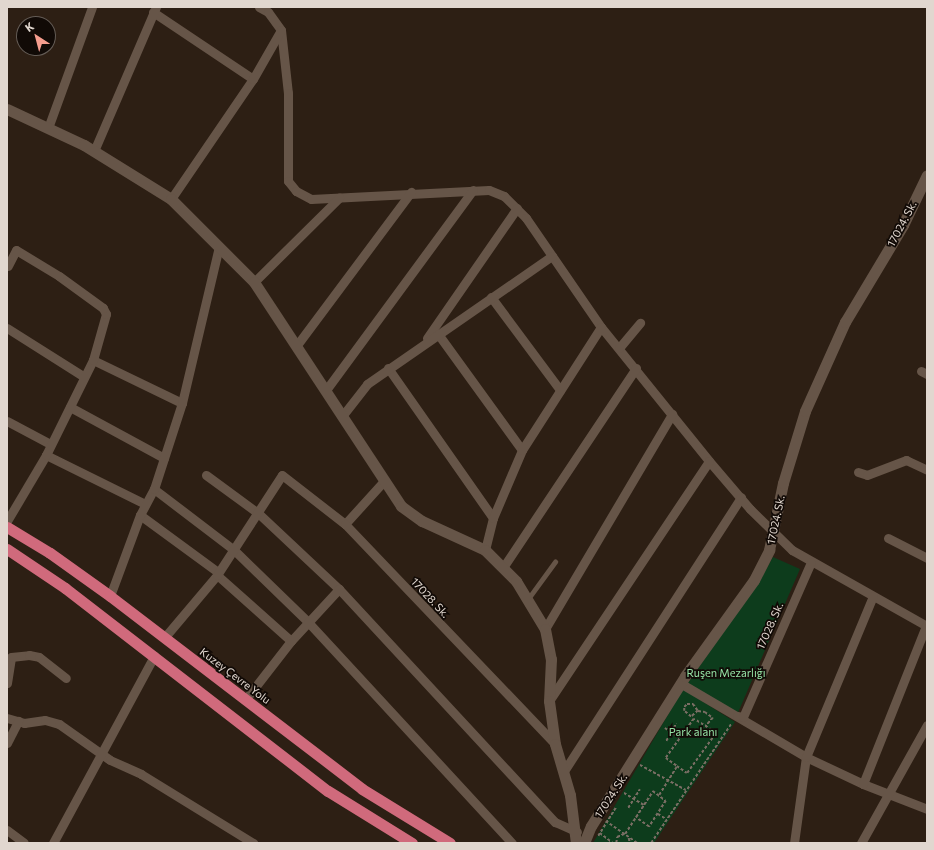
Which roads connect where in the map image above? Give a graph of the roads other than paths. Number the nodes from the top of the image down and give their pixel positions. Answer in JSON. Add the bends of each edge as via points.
{"nodes":[{"id":1,"x":92,"y":7,"type":"edge"},
{"id":2,"x":259,"y":7,"type":"edge"},
{"id":3,"x":154,"y":10,"type":"edge"},
{"id":4,"x":267,"y":10,"type":"edge"},
{"id":5,"x":281,"y":30,"type":"junction"},
{"id":6,"x":253,"y":78,"type":"junction"},
{"id":7,"x":7,"y":109,"type":"edge"},
{"id":8,"x":48,"y":128,"type":"junction"},
{"id":9,"x":94,"y":151,"type":"junction"},
{"id":10,"x":927,"y":176,"type":"edge"},
{"id":11,"x":473,"y":190,"type":"junction"},
{"id":12,"x":411,"y":192,"type":"junction"},
{"id":13,"x":339,"y":198,"type":"junction"},
{"id":14,"x":172,"y":199,"type":"junction"},
{"id":15,"x":517,"y":208,"type":"junction"},
{"id":16,"x":219,"y":246,"type":"junction"},
{"id":17,"x":552,"y":256,"type":"junction"},
{"id":18,"x":8,"y":266,"type":"dead end"},
{"id":19,"x":254,"y":282,"type":"junction"},
{"id":20,"x":492,"y":297,"type":"junction"},
{"id":21,"x":640,"y":323,"type":"dead end"},
{"id":22,"x":601,"y":327,"type":"junction"},
{"id":23,"x":7,"y":328,"type":"edge"},
{"id":24,"x":438,"y":334,"type":"junction"},
{"id":25,"x":424,"y":342,"type":"junction"},
{"id":26,"x":297,"y":346,"type":"junction"},
{"id":27,"x":620,"y":348,"type":"junction"},
{"id":28,"x":93,"y":360,"type":"junction"},
{"id":29,"x":388,"y":368,"type":"junction"},
{"id":30,"x":636,"y":368,"type":"junction"},
{"id":31,"x":83,"y":376,"type":"junction"},
{"id":32,"x":326,"y":390,"type":"junction"},
{"id":33,"x":560,"y":390,"type":"junction"},
{"id":34,"x":182,"y":403,"type":"junction"},
{"id":35,"x":70,"y":407,"type":"junction"},
{"id":36,"x":672,"y":414,"type":"junction"},
{"id":37,"x":343,"y":416,"type":"junction"},
{"id":38,"x":7,"y":421,"type":"edge"},
{"id":39,"x":50,"y":444,"type":"junction"},
{"id":40,"x":522,"y":450,"type":"junction"},
{"id":41,"x":46,"y":454,"type":"junction"},
{"id":42,"x":164,"y":458,"type":"junction"},
{"id":43,"x":708,"y":461,"type":"junction"},
{"id":44,"x":927,"y":470,"type":"edge"},
{"id":45,"x":858,"y":472,"type":"dead end"},
{"id":46,"x":206,"y":475,"type":"dead end"},
{"id":47,"x":384,"y":481,"type":"junction"},
{"id":48,"x":154,"y":489,"type":"junction"},
{"id":49,"x":741,"y":497,"type":"junction"},
{"id":50,"x":11,"y":504,"type":"edge"},
{"id":51,"x":145,"y":504,"type":"junction"},
{"id":52,"x":258,"y":513,"type":"junction"},
{"id":53,"x":140,"y":516,"type":"junction"},
{"id":54,"x":493,"y":518,"type":"junction"},
{"id":55,"x":7,"y":521,"type":"edge"},
{"id":56,"x":345,"y":524,"type":"junction"},
{"id":57,"x":7,"y":527,"type":"edge"},
{"id":58,"x":772,"y":529,"type":"junction"},
{"id":59,"x":888,"y":538,"type":"dead end"},
{"id":60,"x":7,"y":549,"type":"edge"},
{"id":61,"x":234,"y":550,"type":"junction"},
{"id":62,"x":485,"y":550,"type":"junction"},
{"id":63,"x":927,"y":558,"type":"edge"},
{"id":64,"x":555,"y":562,"type":"dead end"},
{"id":65,"x":811,"y":562,"type":"junction"},
{"id":66,"x":504,"y":566,"type":"junction"},
{"id":67,"x":217,"y":573,"type":"junction"},
{"id":68,"x":338,"y":589,"type":"junction"},
{"id":69,"x":110,"y":596,"type":"junction"},
{"id":70,"x":873,"y":596,"type":"junction"},
{"id":71,"x":528,"y":599,"type":"junction"},
{"id":72,"x":308,"y":622,"type":"junction"},
{"id":73,"x":927,"y":626,"type":"edge"},
{"id":74,"x":545,"y":629,"type":"junction"},
{"id":75,"x":164,"y":638,"type":"junction"},
{"id":76,"x":291,"y":641,"type":"junction"},
{"id":77,"x":154,"y":656,"type":"junction"},
{"id":78,"x":66,"y":678,"type":"dead end"},
{"id":79,"x":7,"y":683,"type":"edge"},
{"id":80,"x":680,"y":683,"type":"junction"},
{"id":81,"x":245,"y":700,"type":"junction"},
{"id":82,"x":550,"y":701,"type":"junction"},
{"id":83,"x":737,"y":716,"type":"junction"},
{"id":84,"x":7,"y":718,"type":"edge"},
{"id":85,"x":18,"y":721,"type":"junction"},
{"id":86,"x":927,"y":725,"type":"edge"},
{"id":87,"x":7,"y":743,"type":"edge"},
{"id":88,"x":555,"y":744,"type":"junction"},
{"id":89,"x":101,"y":753,"type":"junction"},
{"id":90,"x":806,"y":757,"type":"junction"},
{"id":91,"x":564,"y":771,"type":"junction"},
{"id":92,"x":863,"y":784,"type":"junction"},
{"id":93,"x":890,"y":796,"type":"junction"},
{"id":94,"x":927,"y":809,"type":"edge"},
{"id":95,"x":7,"y":830,"type":"edge"},
{"id":96,"x":576,"y":832,"type":"junction"},
{"id":97,"x":409,"y":842,"type":"edge"},
{"id":98,"x":24,"y":843,"type":"edge"},
{"id":99,"x":53,"y":843,"type":"edge"},
{"id":100,"x":253,"y":843,"type":"edge"},
{"id":101,"x":450,"y":843,"type":"edge"},
{"id":102,"x":512,"y":843,"type":"edge"},
{"id":103,"x":576,"y":843,"type":"edge"},
{"id":104,"x":584,"y":843,"type":"edge"},
{"id":105,"x":794,"y":843,"type":"edge"},
{"id":106,"x":861,"y":843,"type":"edge"}],
"edges":[{"from":1,"to":8,"type":"street"},
{"from":2,"to":4,"type":"street"},
{"from":3,"to":6,"type":"street"},
{"from":3,"to":9,"type":"street"},
{"from":4,"to":5,"type":"street"},
{"from":5,"to":6,"type":"street"},
{"from":5,"to":13,"type":"street","via":[[288,93],[288,181],[296,191],[311,199]]},
{"from":6,"to":14,"type":"street"},
{"from":7,"to":8,"type":"street"},
{"from":8,"to":9,"type":"street"},
{"from":9,"to":14,"type":"street"},
{"from":10,"to":58,"type":"street","name":"17024. Sk.","via":[[903,225],[846,322],[819,378],[805,411]]},
{"from":11,"to":12,"type":"street"},
{"from":11,"to":15,"type":"street","via":[[489,190],[504,196]]},
{"from":11,"to":32,"type":"street"},
{"from":12,"to":13,"type":"street"},
{"from":12,"to":26,"type":"street"},
{"from":13,"to":19,"type":"street"},
{"from":14,"to":16,"type":"street"},
{"from":15,"to":17,"type":"street"},
{"from":15,"to":25,"type":"street"},
{"from":16,"to":19,"type":"street"},
{"from":16,"to":34,"type":"street"},
{"from":17,"to":20,"type":"street"},
{"from":17,"to":22,"type":"street"},
{"from":18,"to":28,"type":"street","via":[[16,250],[39,262],[104,308],[106,314]]},
{"from":19,"to":26,"type":"street"},
{"from":20,"to":24,"type":"street"},
{"from":20,"to":33,"type":"street"},
{"from":21,"to":27,"type":"street"},
{"from":22,"to":27,"type":"street"},
{"from":22,"to":33,"type":"street"},
{"from":23,"to":31,"type":"street"},
{"from":24,"to":25,"type":"street"},
{"from":24,"to":40,"type":"street"},
{"from":25,"to":29,"type":"street"},
{"from":26,"to":32,"type":"street"},
{"from":27,"to":30,"type":"street"},
{"from":28,"to":31,"type":"street"},
{"from":28,"to":34,"type":"street"},
{"from":29,"to":37,"type":"street","via":[[367,384]]},
{"from":29,"to":54,"type":"street"},
{"from":30,"to":36,"type":"street"},
{"from":30,"to":66,"type":"street"},
{"from":31,"to":35,"type":"street"},
{"from":32,"to":37,"type":"street"},
{"from":33,"to":40,"type":"street"},
{"from":34,"to":42,"type":"street"},
{"from":35,"to":39,"type":"street"},
{"from":35,"to":42,"type":"street"},
{"from":36,"to":43,"type":"street"},
{"from":36,"to":74,"type":"street"},
{"from":37,"to":47,"type":"street"},
{"from":38,"to":39,"type":"street"},
{"from":39,"to":41,"type":"street"},
{"from":40,"to":54,"type":"street"},
{"from":41,"to":50,"type":"street"},
{"from":41,"to":51,"type":"street"},
{"from":42,"to":48,"type":"street"},
{"from":43,"to":49,"type":"street"},
{"from":43,"to":82,"type":"street"},
{"from":44,"to":45,"type":"street","via":[[906,460],[867,475]]},
{"from":46,"to":52,"type":"street"},
{"from":47,"to":56,"type":"street"},
{"from":47,"to":62,"type":"street","via":[[401,506],[422,521]]},
{"from":48,"to":51,"type":"street"},
{"from":48,"to":61,"type":"street"},
{"from":49,"to":58,"type":"street"},
{"from":49,"to":91,"type":"street"},
{"from":50,"to":55,"type":"street"},
{"from":51,"to":53,"type":"street"},
{"from":52,"to":56,"type":"street","name":"17028. Sk.","via":[[282,475]]},
{"from":52,"to":61,"type":"street"},
{"from":52,"to":68,"type":"street"},
{"from":53,"to":67,"type":"street"},
{"from":53,"to":69,"type":"street"},
{"from":54,"to":62,"type":"street"},
{"from":56,"to":88,"type":"street","name":"17028. Sk."},
{"from":57,"to":69,"type":"highway","name":"Kuzey Çevre Yolu","via":[[50,553]]},
{"from":58,"to":65,"type":"street","via":[[792,550]]},
{"from":58,"to":80,"type":"street","name":"17024. Sk.","via":[[769,550],[754,580]]},
{"from":59,"to":63,"type":"street"},
{"from":60,"to":77,"type":"highway","via":[[65,588]]},
{"from":61,"to":67,"type":"street"},
{"from":61,"to":72,"type":"street"},
{"from":62,"to":66,"type":"street"},
{"from":64,"to":71,"type":"lane"},
{"from":65,"to":70,"type":"street"},
{"from":65,"to":83,"type":"street","name":"17028. Sk.","via":[[743,717]]},
{"from":66,"to":71,"type":"street"},
{"from":67,"to":75,"type":"street"},
{"from":67,"to":76,"type":"street"},
{"from":68,"to":72,"type":"street"},
{"from":68,"to":96,"type":"street","via":[[555,822]]},
{"from":69,"to":75,"type":"highway","name":"Kuzey Çevre Yolu"},
{"from":70,"to":73,"type":"street"},
{"from":70,"to":90,"type":"street"},
{"from":71,"to":74,"type":"street"},
{"from":72,"to":76,"type":"street"},
{"from":72,"to":102,"type":"street"},
{"from":73,"to":92,"type":"street"},
{"from":74,"to":82,"type":"street","via":[[551,659]]},
{"from":75,"to":81,"type":"highway","name":"Kuzey Çevre Yolu"},
{"from":76,"to":81,"type":"street"},
{"from":77,"to":89,"type":"street"},
{"from":77,"to":97,"type":"highway","via":[[328,791]]},
{"from":78,"to":79,"type":"street","via":[[39,657],[30,655],[11,657]]},
{"from":80,"to":83,"type":"street"},
{"from":80,"to":104,"type":"street","name":"17024. Sk.","via":[[591,826]]},
{"from":81,"to":101,"type":"highway","name":"Kuzey Çevre Yolu","via":[[362,789]]},
{"from":82,"to":88,"type":"street"},
{"from":83,"to":90,"type":"street"},
{"from":84,"to":85,"type":"street"},
{"from":85,"to":87,"type":"street"},
{"from":85,"to":89,"type":"street","via":[[46,720],[59,724]]},
{"from":86,"to":93,"type":"street"},
{"from":88,"to":91,"type":"street"},
{"from":89,"to":99,"type":"street"},
{"from":89,"to":100,"type":"street","via":[[193,805]]},
{"from":90,"to":92,"type":"street"},
{"from":90,"to":105,"type":"street"},
{"from":91,"to":96,"type":"street"},
{"from":92,"to":93,"type":"street"},
{"from":93,"to":94,"type":"street"},
{"from":93,"to":106,"type":"street"},
{"from":95,"to":98,"type":"street"},
{"from":96,"to":103,"type":"street"}]}
